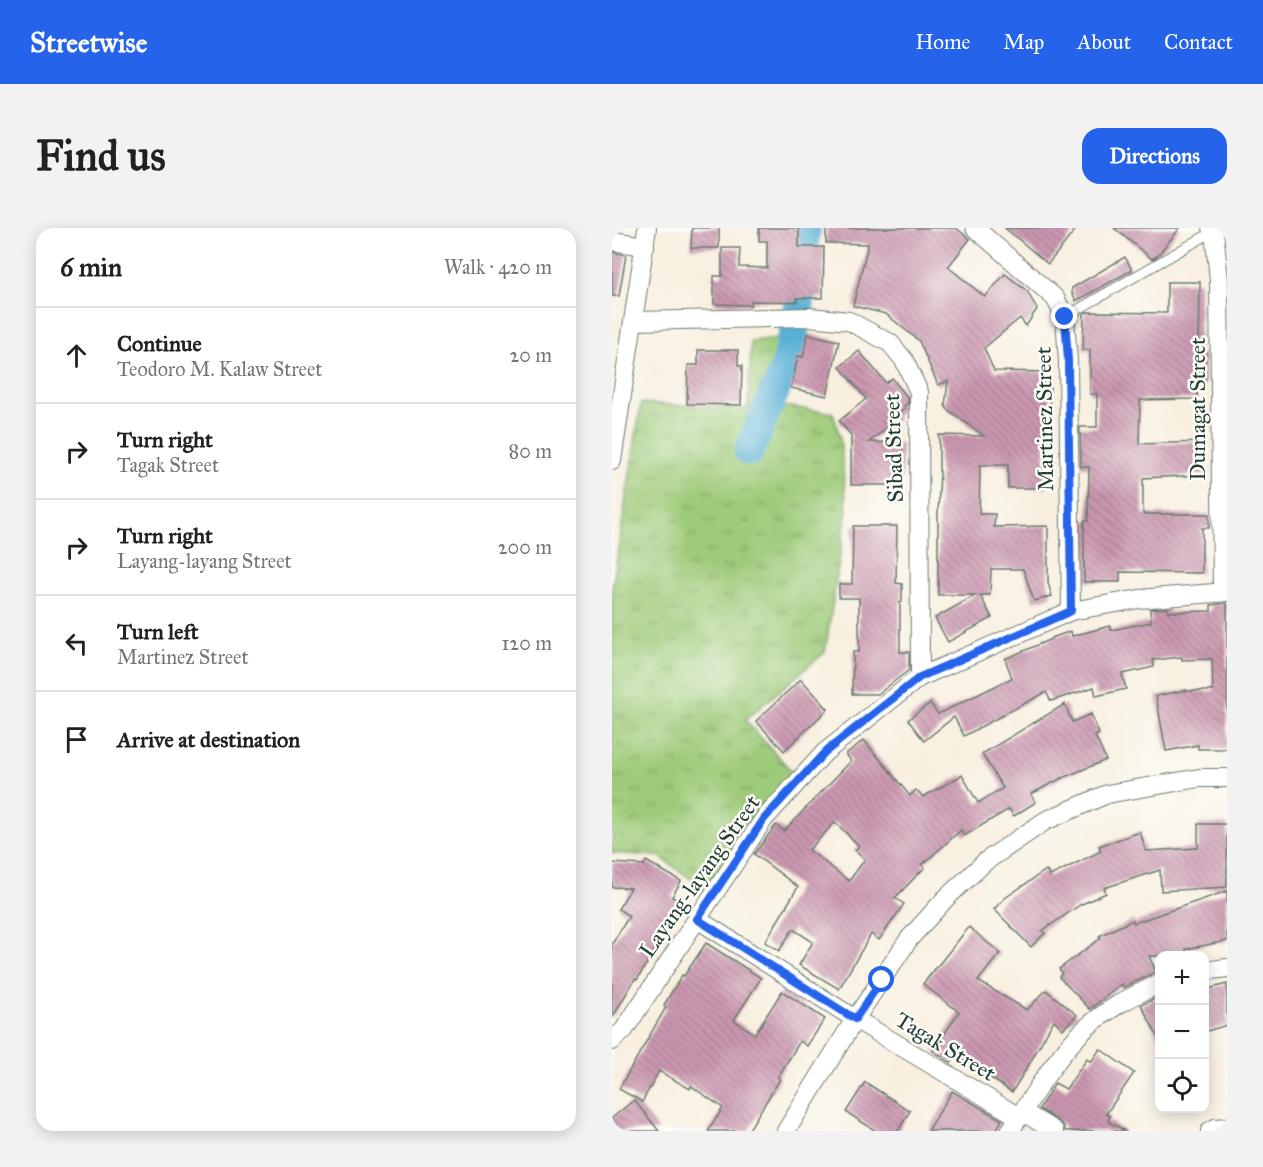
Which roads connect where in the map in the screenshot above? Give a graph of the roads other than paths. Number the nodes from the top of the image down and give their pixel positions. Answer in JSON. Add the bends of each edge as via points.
{"nodes":[{"id":1,"x":975,"y":228,"type":"edge"},
{"id":2,"x":1215,"y":229,"type":"edge"},
{"id":3,"x":646,"y":237,"type":"edge"},
{"id":4,"x":612,"y":240,"type":"edge"},
{"id":5,"x":1065,"y":317,"type":"junction"},
{"id":6,"x":634,"y":321,"type":"junction"},
{"id":7,"x":612,"y":461,"type":"edge"},
{"id":8,"x":1224,"y":592,"type":"edge"},
{"id":9,"x":1071,"y":611,"type":"junction"},
{"id":10,"x":920,"y":677,"type":"junction"},
{"id":11,"x":1227,"y":778,"type":"edge"},
{"id":12,"x":697,"y":919,"type":"junction"},
{"id":13,"x":1227,"y":968,"type":"edge"},
{"id":14,"x":1209,"y":970,"type":"edge"},
{"id":15,"x":1155,"y":987,"type":"edge"},
{"id":16,"x":855,"y":1019,"type":"junction"},
{"id":17,"x":612,"y":1041,"type":"edge"},
{"id":18,"x":1017,"y":1120,"type":"edge"},
{"id":19,"x":1227,"y":1126,"type":"edge"},
{"id":20,"x":786,"y":1131,"type":"edge"},
{"id":21,"x":1054,"y":1131,"type":"edge"},
{"id":22,"x":1210,"y":1131,"type":"edge"}],
"edges":[{"from":1,"to":5,"type":"street","name":"Martinez Street","via":[[1055,298]]},
{"from":2,"to":5,"type":"lane"},
{"from":2,"to":8,"type":"street","name":"Dumagat Street","via":[[1220,280]]},
{"from":3,"to":4,"type":"street"},
{"from":3,"to":6,"type":"street"},
{"from":5,"to":9,"type":"street","name":"Martinez Street"},
{"from":6,"to":7,"type":"street"},
{"from":6,"to":10,"type":"street","name":"Sibad Street","via":[[849,321],[890,344],[904,360],[919,392]]},
{"from":8,"to":9,"type":"street","name":"Layang-layang Street","via":[[1139,599]]},
{"from":9,"to":10,"type":"street","name":"Layang-layang Street"},
{"from":10,"to":12,"type":"street","name":"Layang-layang Street","via":[[825,752],[764,819]]},
{"from":11,"to":16,"type":"street","via":[[1199,778],[1107,794],[1045,821],[986,861],[946,898],[909,939]]},
{"from":12,"to":16,"type":"street","name":"Tagak Street"},
{"from":12,"to":17,"type":"street","name":"Layang-layang Street","via":[[624,1030]]},
{"from":13,"to":14,"type":"street"},
{"from":15,"to":18,"type":"street","via":[[1110,1010],[1078,1035]]},
{"from":16,"to":18,"type":"street","name":"Tagak Street"},
{"from":16,"to":20,"type":"street"},
{"from":18,"to":21,"type":"street","name":"Tagak Street"},
{"from":19,"to":22,"type":"street"}]}
